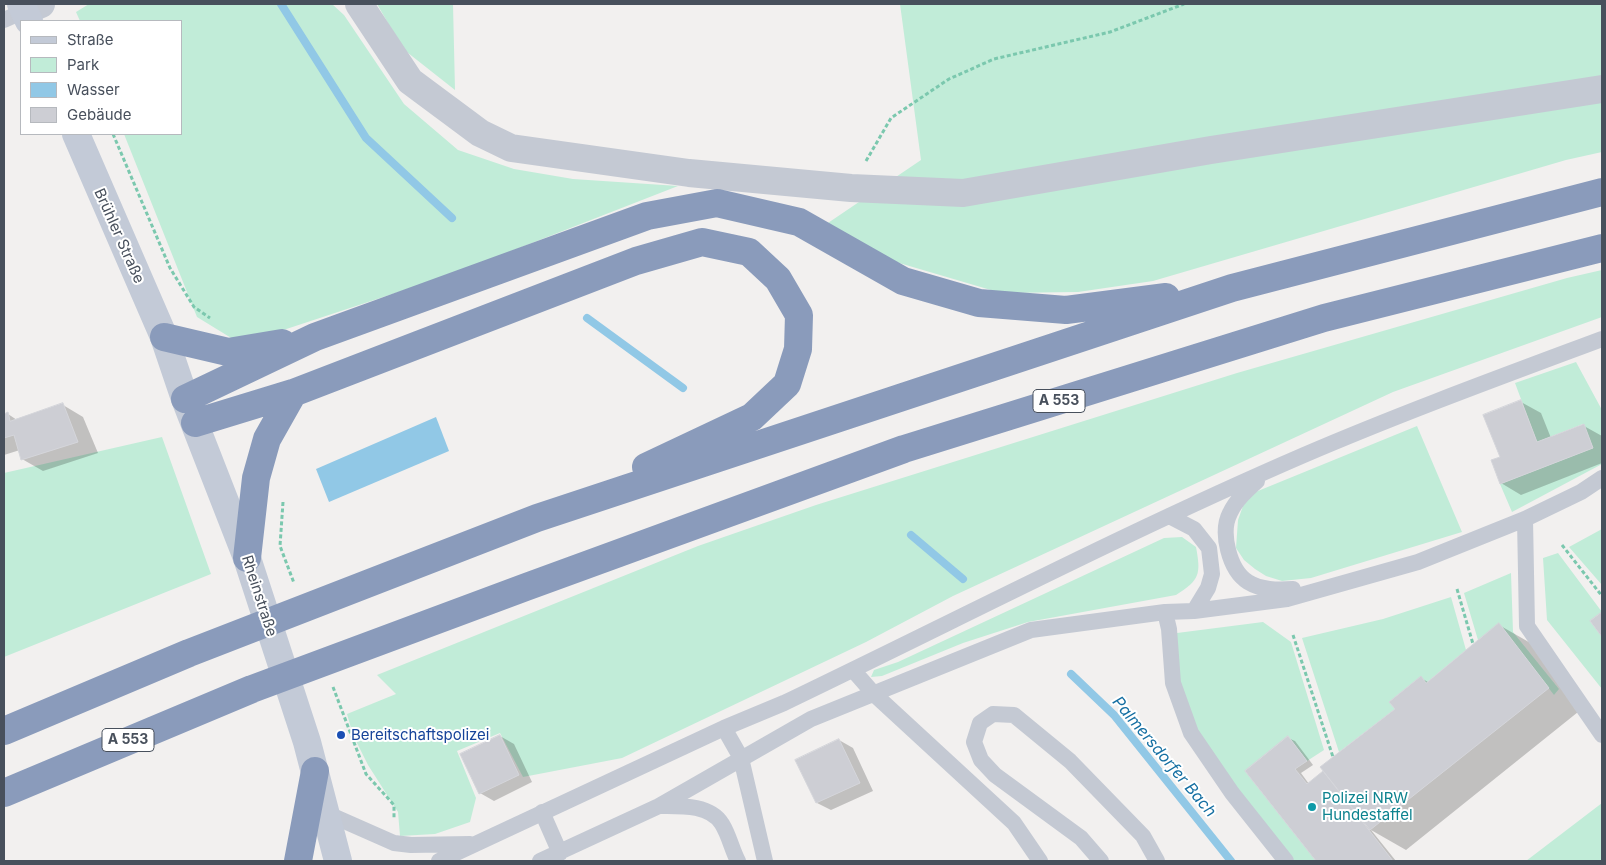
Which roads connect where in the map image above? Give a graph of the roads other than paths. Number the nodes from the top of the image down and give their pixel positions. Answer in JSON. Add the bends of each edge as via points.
{"nodes":[{"id":1,"x":359,"y":4,"type":"edge"},
{"id":2,"x":1602,"y":90,"type":"edge"},
{"id":3,"x":76,"y":135,"type":"edge"},
{"id":4,"x":1602,"y":192,"type":"edge"},
{"id":5,"x":1602,"y":248,"type":"edge"},
{"id":6,"x":1232,"y":288,"type":"junction"},
{"id":7,"x":164,"y":337,"type":"junction"},
{"id":8,"x":315,"y":337,"type":"junction"},
{"id":9,"x":1602,"y":339,"type":"edge"},
{"id":10,"x":293,"y":393,"type":"junction"},
{"id":11,"x":185,"y":399,"type":"junction"},
{"id":12,"x":195,"y":423,"type":"junction"},
{"id":13,"x":1266,"y":472,"type":"junction"},
{"id":14,"x":1602,"y":478,"type":"edge"},
{"id":15,"x":1170,"y":516,"type":"junction"},
{"id":16,"x":537,"y":518,"type":"junction"},
{"id":17,"x":1525,"y":519,"type":"junction"},
{"id":18,"x":247,"y":558,"type":"junction"},
{"id":19,"x":1338,"y":584,"type":"junction"},
{"id":20,"x":1194,"y":611,"type":"junction"},
{"id":21,"x":1166,"y":612,"type":"junction"},
{"id":22,"x":853,"y":670,"type":"junction"},
{"id":23,"x":874,"y":694,"type":"junction"},
{"id":24,"x":724,"y":728,"type":"junction"},
{"id":25,"x":4,"y":731,"type":"edge"},
{"id":26,"x":1602,"y":735,"type":"edge"},
{"id":27,"x":741,"y":758,"type":"junction"},
{"id":28,"x":315,"y":771,"type":"junction"},
{"id":29,"x":4,"y":793,"type":"edge"},
{"id":30,"x":659,"y":806,"type":"junction"},
{"id":31,"x":542,"y":812,"type":"junction"},
{"id":32,"x":326,"y":813,"type":"junction"},
{"id":33,"x":477,"y":843,"type":"junction"},
{"id":34,"x":560,"y":853,"type":"junction"},
{"id":35,"x":298,"y":861,"type":"edge"},
{"id":36,"x":338,"y":861,"type":"edge"},
{"id":37,"x":439,"y":861,"type":"edge"},
{"id":38,"x":540,"y":861,"type":"edge"},
{"id":39,"x":738,"y":861,"type":"edge"},
{"id":40,"x":765,"y":861,"type":"edge"},
{"id":41,"x":1040,"y":861,"type":"edge"},
{"id":42,"x":1101,"y":861,"type":"edge"},
{"id":43,"x":1157,"y":861,"type":"edge"},
{"id":44,"x":1286,"y":861,"type":"edge"}],
"edges":[{"from":1,"to":2,"type":"street","via":[[410,81],[480,133],[512,148],[689,173],[851,188],[963,194],[1211,150]]},
{"from":3,"to":7,"type":"main road","name":"Brühler Straße"},
{"from":4,"to":6,"type":"highway"},
{"from":5,"to":29,"type":"highway","number":"A 553","via":[[1324,318],[904,449],[252,689]]},
{"from":6,"to":8,"type":"highway","via":[[1066,310],[979,303],[903,281],[799,222],[717,203],[647,216]]},
{"from":6,"to":16,"type":"highway"},
{"from":7,"to":8,"type":"highway","via":[[228,352]]},
{"from":7,"to":11,"type":"main road","name":"Rheinstraße"},
{"from":8,"to":11,"type":"highway"},
{"from":9,"to":13,"type":"lane","via":[[1478,385]]},
{"from":10,"to":12,"type":"highway"},
{"from":10,"to":16,"type":"highway","via":[[636,261],[702,242],[749,252],[778,279],[799,315],[798,349],[787,384],[752,417]]},
{"from":10,"to":18,"type":"highway","via":[[267,439],[256,478]]},
{"from":11,"to":12,"type":"main road","name":"Rheinstraße"},
{"from":12,"to":18,"type":"main road","name":"Rheinstraße"},
{"from":13,"to":15,"type":"lane"},
{"from":13,"to":19,"type":"lane","via":[[1240,497],[1229,514],[1225,542],[1233,565],[1247,581],[1264,589]]},
{"from":14,"to":17,"type":"lane"},
{"from":15,"to":20,"type":"lane","via":[[1194,529],[1209,548],[1212,574],[1208,588]]},
{"from":15,"to":22,"type":"lane"},
{"from":16,"to":25,"type":"highway","via":[[233,636]]},
{"from":17,"to":19,"type":"lane","via":[[1418,562]]},
{"from":17,"to":26,"type":"lane","via":[[1527,626]]},
{"from":18,"to":28,"type":"main road","name":"Rheinstraße"},
{"from":19,"to":20,"type":"lane","via":[[1287,599]]},
{"from":20,"to":21,"type":"lane"},
{"from":21,"to":23,"type":"lane","via":[[1031,630]]},
{"from":21,"to":44,"type":"lane","via":[[1173,683],[1191,733],[1232,793]]},
{"from":22,"to":23,"type":"lane"},
{"from":22,"to":24,"type":"lane"},
{"from":23,"to":27,"type":"lane","via":[[811,719]]},
{"from":23,"to":41,"type":"lane","via":[[1014,823]]},
{"from":24,"to":27,"type":"lane"},
{"from":24,"to":31,"type":"lane"},
{"from":27,"to":30,"type":"lane"},
{"from":27,"to":40,"type":"lane"},
{"from":28,"to":32,"type":"main road","name":"Rheinstraße"},
{"from":28,"to":35,"type":"highway"},
{"from":30,"to":34,"type":"lane"},
{"from":30,"to":39,"type":"lane","via":[[690,806],[710,813],[722,823]]},
{"from":31,"to":33,"type":"lane"},
{"from":31,"to":34,"type":"lane"},
{"from":32,"to":33,"type":"lane","via":[[394,843]]},
{"from":32,"to":36,"type":"main road","name":"Rheinstraße"},
{"from":33,"to":37,"type":"lane"},
{"from":34,"to":38,"type":"lane"},
{"from":42,"to":43,"type":"lane","via":[[1081,838],[996,776],[981,760],[974,742],[980,723],[993,714],[1014,715],[1031,728],[1070,761],[1143,836]]}]}
